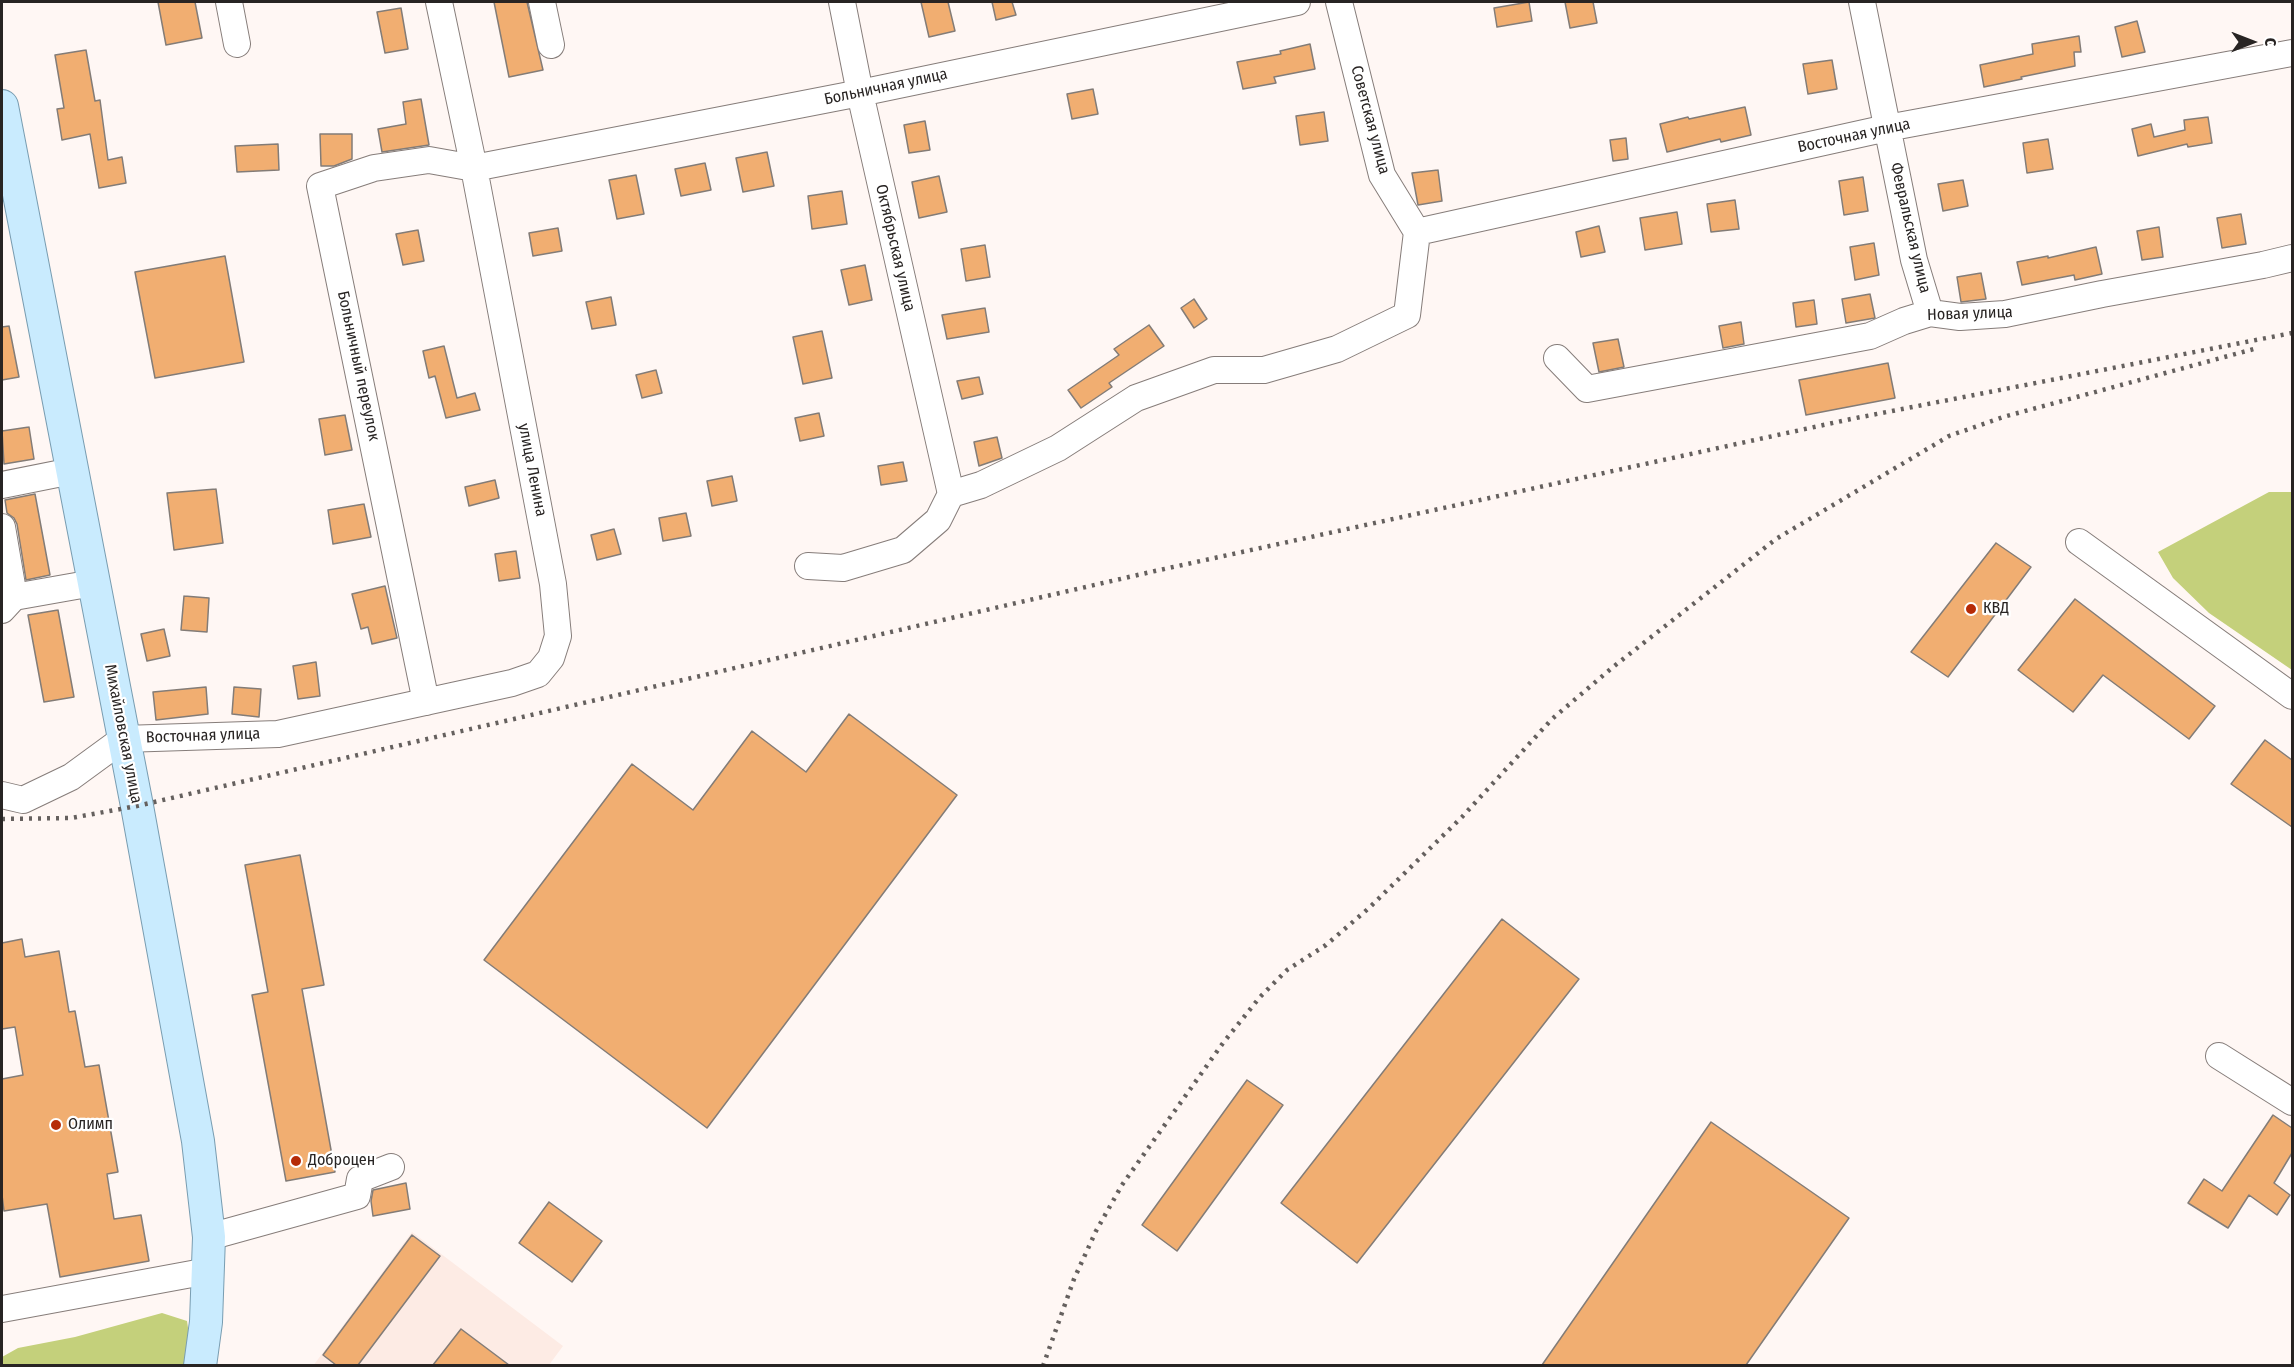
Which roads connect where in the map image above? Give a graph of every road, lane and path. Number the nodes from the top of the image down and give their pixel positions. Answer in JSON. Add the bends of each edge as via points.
{"nodes":[{"id":1,"x":229,"y":2,"type":"edge"},
{"id":2,"x":439,"y":2,"type":"edge"},
{"id":3,"x":542,"y":2,"type":"edge"},
{"id":4,"x":842,"y":2,"type":"edge"},
{"id":5,"x":1297,"y":2,"type":"edge"},
{"id":6,"x":1339,"y":2,"type":"edge"},
{"id":7,"x":1862,"y":2,"type":"edge"},
{"id":8,"x":237,"y":44,"type":"dead end"},
{"id":9,"x":551,"y":45,"type":"dead end"},
{"id":10,"x":2292,"y":52,"type":"edge"},
{"id":11,"x":860,"y":93,"type":"junction"},
{"id":12,"x":2,"y":106,"type":"edge"},
{"id":13,"x":1887,"y":128,"type":"junction"},
{"id":14,"x":474,"y":168,"type":"junction"},
{"id":15,"x":1418,"y":232,"type":"junction"},
{"id":16,"x":2292,"y":258,"type":"edge"},
{"id":17,"x":1930,"y":313,"type":"junction"},
{"id":18,"x":1557,"y":358,"type":"dead end"},
{"id":19,"x":72,"y":471,"type":"junction"},
{"id":20,"x":2,"y":485,"type":"edge"},
{"id":21,"x":951,"y":494,"type":"junction"},
{"id":22,"x":2,"y":527,"type":"edge"},
{"id":23,"x":2079,"y":542,"type":"dead end"},
{"id":24,"x":808,"y":566,"type":"dead end"},
{"id":25,"x":93,"y":583,"type":"junction"},
{"id":26,"x":8,"y":603,"type":"edge"},
{"id":27,"x":2292,"y":696,"type":"edge"},
{"id":28,"x":426,"y":702,"type":"junction"},
{"id":29,"x":279,"y":734,"type":"joint"},
{"id":30,"x":123,"y":739,"type":"junction"},
{"id":31,"x":2,"y":795,"type":"edge"},
{"id":32,"x":2219,"y":1056,"type":"dead end"},
{"id":33,"x":2292,"y":1102,"type":"edge"},
{"id":34,"x":391,"y":1167,"type":"dead end"},
{"id":35,"x":209,"y":1237,"type":"junction"},
{"id":36,"x":208,"y":1271,"type":"junction"},
{"id":37,"x":2,"y":1310,"type":"edge"},
{"id":38,"x":200,"y":1365,"type":"edge"}],
"edges":[{"from":1,"to":8,"type":"street"},
{"from":2,"to":14,"type":"street","name":"улица Ленина"},
{"from":3,"to":9,"type":"street"},
{"from":4,"to":11,"type":"street","name":"Октябрьская улица"},
{"from":5,"to":11,"type":"street","name":"Больничная улица"},
{"from":6,"to":15,"type":"street","name":"Советская улица","via":[[1382,175]]},
{"from":7,"to":13,"type":"street","name":"Февральская улица"},
{"from":10,"to":13,"type":"street","name":"Восточная улица"},
{"from":11,"to":14,"type":"street","name":"Больничная улица"},
{"from":11,"to":21,"type":"street","name":"Октябрьская улица"},
{"from":12,"to":19,"type":"main road","name":"Михайловская улица"},
{"from":13,"to":15,"type":"street","name":"Восточная улица"},
{"from":13,"to":17,"type":"street","name":"Февральская улица","via":[[1914,260]]},
{"from":14,"to":28,"type":"street","name":"улица Ленина","via":[[553,584],[558,636],[551,658],[538,674]]},
{"from":14,"to":28,"type":"street","name":"Больничный переулок","via":[[429,160],[374,168],[320,186]]},
{"from":15,"to":21,"type":"street","via":[[1407,315],[1336,349],[1264,370],[1214,370],[1136,398],[1058,448],[981,485]]},
{"from":16,"to":17,"type":"street","name":"Новая улица","via":[[2005,314],[1960,317]]},
{"from":17,"to":18,"type":"street","name":"Новая улица","via":[[1870,336],[1587,389]]},
{"from":19,"to":20,"type":"street"},
{"from":19,"to":25,"type":"main road","name":"Михайловская улица"},
{"from":21,"to":24,"type":"street","via":[[938,520],[903,550],[843,568]]},
{"from":22,"to":26,"type":"street"},
{"from":23,"to":27,"type":"street"},
{"from":25,"to":26,"type":"street"},
{"from":25,"to":30,"type":"main road","name":"Михайловская улица"},
{"from":28,"to":29,"type":"street","name":"улица Ленина"},
{"from":29,"to":30,"type":"street","name":"Восточная улица"},
{"from":30,"to":31,"type":"street","name":"Восточная улица","via":[[71,777],[23,800]]},
{"from":30,"to":35,"type":"main road","name":"Михайловская улица","via":[[198,1141]]},
{"from":32,"to":33,"type":"street"},
{"from":34,"to":35,"type":"street","via":[[360,1179],[357,1196]]},
{"from":35,"to":36,"type":"main road","name":"Михайловская улица"},
{"from":36,"to":37,"type":"street"},
{"from":36,"to":38,"type":"main road","name":"Михайловская улица"}]}
